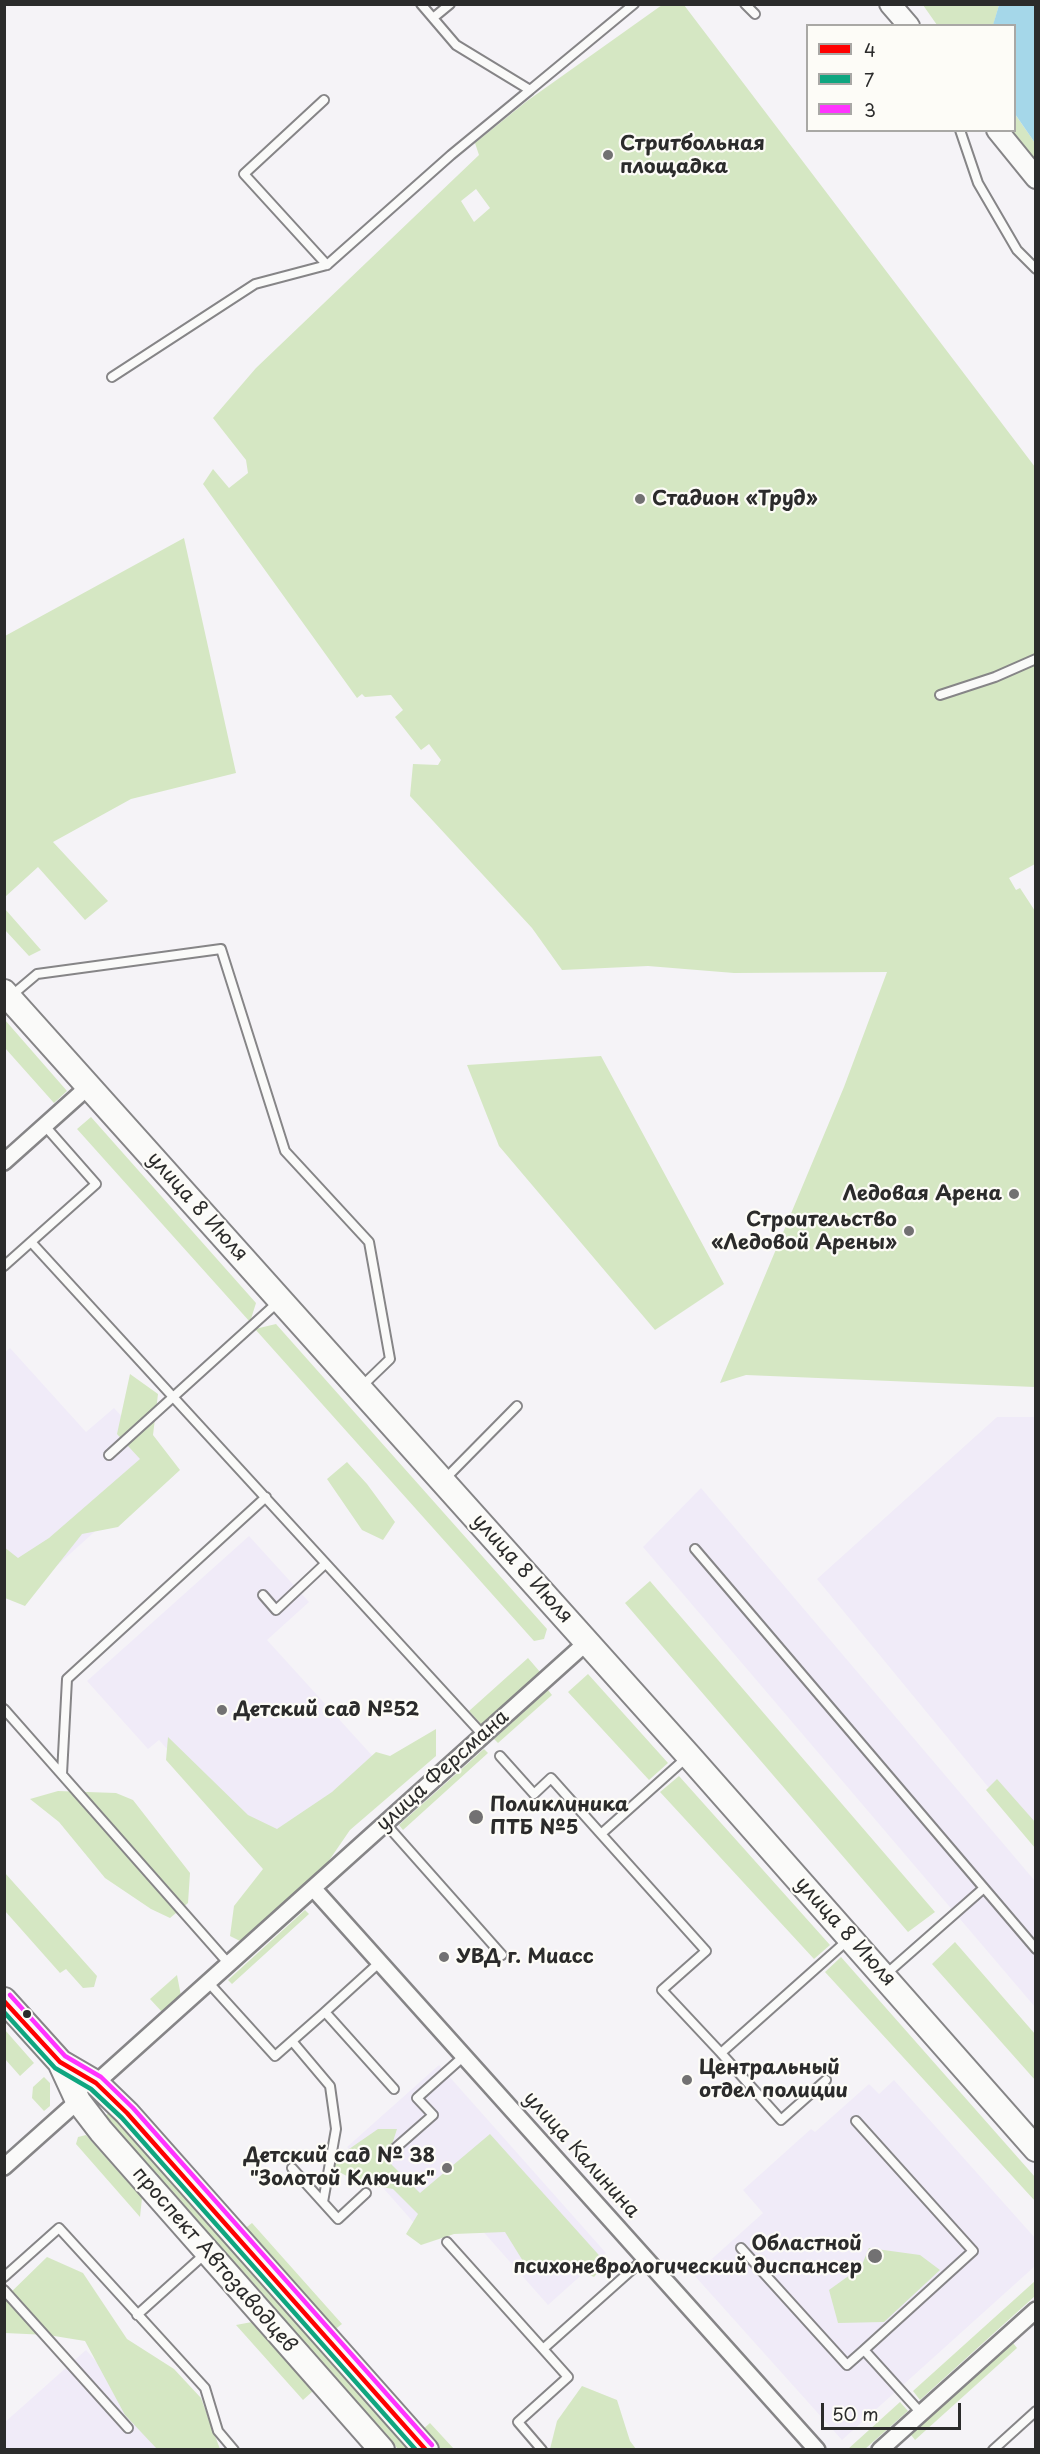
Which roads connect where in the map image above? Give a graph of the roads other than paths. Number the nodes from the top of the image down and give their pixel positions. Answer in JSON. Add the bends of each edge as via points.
{"nodes":[{"id":1,"x":421,"y":4,"type":"edge"},
{"id":2,"x":450,"y":4,"type":"edge"},
{"id":3,"x":634,"y":4,"type":"edge"},
{"id":4,"x":745,"y":4,"type":"edge"},
{"id":5,"x":890,"y":4,"type":"edge"},
{"id":6,"x":755,"y":14,"type":"dead end"},
{"id":7,"x":433,"y":18,"type":"junction"},
{"id":8,"x":907,"y":24,"type":"edge"},
{"id":9,"x":530,"y":90,"type":"junction"},
{"id":10,"x":324,"y":100,"type":"dead end"},
{"id":11,"x":961,"y":132,"type":"edge"},
{"id":12,"x":999,"y":132,"type":"edge"},
{"id":13,"x":1035,"y":178,"type":"edge"},
{"id":14,"x":327,"y":265,"type":"junction"},
{"id":15,"x":1035,"y":269,"type":"edge"},
{"id":16,"x":112,"y":377,"type":"dead end"},
{"id":17,"x":1035,"y":659,"type":"edge"},
{"id":18,"x":940,"y":695,"type":"dead end"},
{"id":19,"x":7,"y":995,"type":"edge"},
{"id":20,"x":89,"y":1086,"type":"junction"},
{"id":21,"x":45,"y":1126,"type":"junction"},
{"id":22,"x":5,"y":1161,"type":"edge"},
{"id":23,"x":32,"y":1242,"type":"junction"},
{"id":24,"x":4,"y":1266,"type":"edge"},
{"id":25,"x":281,"y":1300,"type":"junction"},
{"id":26,"x":360,"y":1388,"type":"junction"},
{"id":27,"x":173,"y":1397,"type":"junction"},
{"id":28,"x":517,"y":1407,"type":"dead end"},
{"id":29,"x":109,"y":1455,"type":"dead end"},
{"id":30,"x":443,"y":1481,"type":"junction"},
{"id":31,"x":266,"y":1497,"type":"junction"},
{"id":32,"x":695,"y":1549,"type":"dead end"},
{"id":33,"x":325,"y":1564,"type":"junction"},
{"id":34,"x":263,"y":1596,"type":"dead end"},
{"id":35,"x":587,"y":1642,"type":"junction"},
{"id":36,"x":4,"y":1709,"type":"edge"},
{"id":37,"x":483,"y":1735,"type":"junction"},
{"id":38,"x":500,"y":1756,"type":"dead end"},
{"id":39,"x":689,"y":1756,"type":"junction"},
{"id":40,"x":62,"y":1774,"type":"junction"},
{"id":41,"x":385,"y":1823,"type":"junction"},
{"id":42,"x":601,"y":1834,"type":"junction"},
{"id":43,"x":313,"y":1888,"type":"junction"},
{"id":44,"x":984,"y":1888,"type":"junction"},
{"id":45,"x":850,"y":1938,"type":"junction"},
{"id":46,"x":1035,"y":1949,"type":"edge"},
{"id":47,"x":502,"y":1955,"type":"dead end"},
{"id":48,"x":380,"y":1962,"type":"junction"},
{"id":49,"x":229,"y":1964,"type":"junction"},
{"id":50,"x":884,"y":1976,"type":"junction"},
{"id":51,"x":208,"y":1982,"type":"junction"},
{"id":52,"x":4,"y":2000,"type":"edge"},
{"id":53,"x":325,"y":2012,"type":"junction"},
{"id":54,"x":292,"y":2041,"type":"junction"},
{"id":55,"x":721,"y":2053,"type":"junction"},
{"id":56,"x":464,"y":2056,"type":"junction"},
{"id":57,"x":60,"y":2062,"type":"junction"},
{"id":58,"x":826,"y":2080,"type":"dead end"},
{"id":59,"x":96,"y":2083,"type":"junction"},
{"id":60,"x":394,"y":2089,"type":"dead end"},
{"id":61,"x":78,"y":2100,"type":"junction"},
{"id":62,"x":856,"y":2121,"type":"dead end"},
{"id":63,"x":1035,"y":2149,"type":"edge"},
{"id":64,"x":392,"y":2151,"type":"dead end"},
{"id":65,"x":4,"y":2167,"type":"edge"},
{"id":66,"x":292,"y":2168,"type":"dead end"},
{"id":67,"x":366,"y":2193,"type":"dead end"},
{"id":68,"x":322,"y":2202,"type":"junction"},
{"id":69,"x":447,"y":2242,"type":"dead end"},
{"id":70,"x":741,"y":2248,"type":"dead end"},
{"id":71,"x":207,"y":2252,"type":"junction"},
{"id":72,"x":645,"y":2258,"type":"junction"},
{"id":73,"x":4,"y":2277,"type":"edge"},
{"id":74,"x":4,"y":2290,"type":"edge"},
{"id":75,"x":1035,"y":2310,"type":"edge"},
{"id":76,"x":137,"y":2315,"type":"junction"},
{"id":77,"x":543,"y":2349,"type":"junction"},
{"id":78,"x":864,"y":2350,"type":"junction"},
{"id":79,"x":1035,"y":2411,"type":"edge"},
{"id":80,"x":921,"y":2413,"type":"junction"},
{"id":81,"x":128,"y":2428,"type":"dead end"},
{"id":82,"x":234,"y":2450,"type":"edge"},
{"id":83,"x":382,"y":2450,"type":"edge"},
{"id":84,"x":426,"y":2450,"type":"edge"},
{"id":85,"x":542,"y":2450,"type":"edge"},
{"id":86,"x":817,"y":2450,"type":"edge"},
{"id":87,"x":880,"y":2450,"type":"edge"},
{"id":88,"x":993,"y":2450,"type":"edge"}],
"edges":[{"from":1,"to":7,"type":"lane"},
{"from":2,"to":7,"type":"lane"},
{"from":3,"to":9,"type":"lane"},
{"from":4,"to":6,"type":"lane"},
{"from":5,"to":8,"type":"street"},
{"from":7,"to":9,"type":"lane","via":[[456,45]]},
{"from":9,"to":14,"type":"lane"},
{"from":10,"to":14,"type":"lane","via":[[244,174]]},
{"from":11,"to":15,"type":"lane","via":[[978,183],[1017,250]]},
{"from":12,"to":13,"type":"street"},
{"from":14,"to":16,"type":"lane","via":[[255,284]]},
{"from":17,"to":18,"type":"lane"},
{"from":19,"to":20,"type":"main road","name":"улица 8 Июля"},
{"from":19,"to":26,"type":"lane","via":[[37,974],[221,950],[285,1151],[369,1242],[390,1359]]},
{"from":20,"to":21,"type":"street"},
{"from":20,"to":25,"type":"main road","name":"улица 8 Июля"},
{"from":21,"to":22,"type":"street"},
{"from":21,"to":23,"type":"lane","via":[[96,1184]]},
{"from":23,"to":24,"type":"lane"},
{"from":23,"to":27,"type":"lane"},
{"from":25,"to":26,"type":"main road","name":"улица 8 Июля"},
{"from":25,"to":27,"type":"lane"},
{"from":26,"to":30,"type":"main road","name":"улица 8 Июля"},
{"from":27,"to":29,"type":"lane"},
{"from":27,"to":31,"type":"lane"},
{"from":28,"to":30,"type":"lane"},
{"from":30,"to":35,"type":"main road","name":"улица 8 Июля"},
{"from":31,"to":33,"type":"lane"},
{"from":31,"to":40,"type":"lane","via":[[67,1679]]},
{"from":32,"to":44,"type":"lane"},
{"from":33,"to":34,"type":"lane","via":[[276,1610]]},
{"from":33,"to":37,"type":"lane"},
{"from":35,"to":37,"type":"street","name":"улица Ферсмана"},
{"from":35,"to":39,"type":"main road","name":"улица 8 Июля"},
{"from":36,"to":40,"type":"lane"},
{"from":37,"to":41,"type":"street","name":"улица Ферсмана"},
{"from":38,"to":42,"type":"lane","via":[[534,1794],[551,1778]]},
{"from":39,"to":42,"type":"lane"},
{"from":39,"to":45,"type":"main road","name":"улица 8 Июля"},
{"from":40,"to":49,"type":"lane"},
{"from":41,"to":43,"type":"street","name":"улица Ферсмана"},
{"from":41,"to":47,"type":"lane"},
{"from":42,"to":55,"type":"lane","via":[[706,1951],[662,1990]]},
{"from":43,"to":48,"type":"street","name":"улица Калинина"},
{"from":43,"to":49,"type":"street","name":"улица Ферсмана"},
{"from":44,"to":46,"type":"lane"},
{"from":44,"to":50,"type":"lane"},
{"from":45,"to":50,"type":"main road","name":"улица 8 Июля"},
{"from":45,"to":55,"type":"lane"},
{"from":48,"to":53,"type":"lane"},
{"from":48,"to":56,"type":"street","name":"улица Калинина"},
{"from":49,"to":51,"type":"street","name":"улица Ферсмана"},
{"from":50,"to":63,"type":"main road","name":"улица 8 Июля"},
{"from":51,"to":54,"type":"lane","via":[[275,2056]]},
{"from":51,"to":59,"type":"street","name":"улица Ферсмана"},
{"from":52,"to":57,"type":"main road","name":"проспект Автозаводцев"},
{"from":53,"to":54,"type":"lane"},
{"from":53,"to":60,"type":"lane"},
{"from":54,"to":68,"type":"lane","via":[[330,2086],[336,2129]]},
{"from":55,"to":58,"type":"lane","via":[[781,2120]]},
{"from":56,"to":64,"type":"lane","via":[[417,2098],[432,2115]]},
{"from":56,"to":72,"type":"street","name":"улица Калинина"},
{"from":57,"to":59,"type":"main road","name":"проспект Автозаводцев"},
{"from":57,"to":61,"type":"main road","name":"проспект Автозаводцев"},
{"from":59,"to":61,"type":"main road","name":"улица Ферсмана"},
{"from":59,"to":84,"type":"main road","name":"проспект Автозаводцев"},
{"from":61,"to":65,"type":"street","name":"улица Ферсмана"},
{"from":61,"to":71,"type":"main road","name":"проспект Автозаводцев"},
{"from":62,"to":78,"type":"lane","via":[[973,2251]]},
{"from":66,"to":68,"type":"lane"},
{"from":67,"to":68,"type":"lane","via":[[338,2219]]},
{"from":69,"to":77,"type":"lane"},
{"from":70,"to":78,"type":"lane","via":[[847,2365]]},
{"from":71,"to":76,"type":"lane"},
{"from":71,"to":83,"type":"main road","name":"проспект Автозаводцев"},
{"from":72,"to":77,"type":"lane"},
{"from":72,"to":86,"type":"street","name":"улица Калинина"},
{"from":73,"to":76,"type":"lane","via":[[59,2228]]},
{"from":74,"to":81,"type":"lane"},
{"from":75,"to":80,"type":"street"},
{"from":76,"to":82,"type":"lane","via":[[205,2388],[218,2431]]},
{"from":77,"to":85,"type":"lane","via":[[568,2377],[518,2422]]},
{"from":78,"to":80,"type":"lane"},
{"from":79,"to":88,"type":"lane"},
{"from":80,"to":87,"type":"street"}]}
